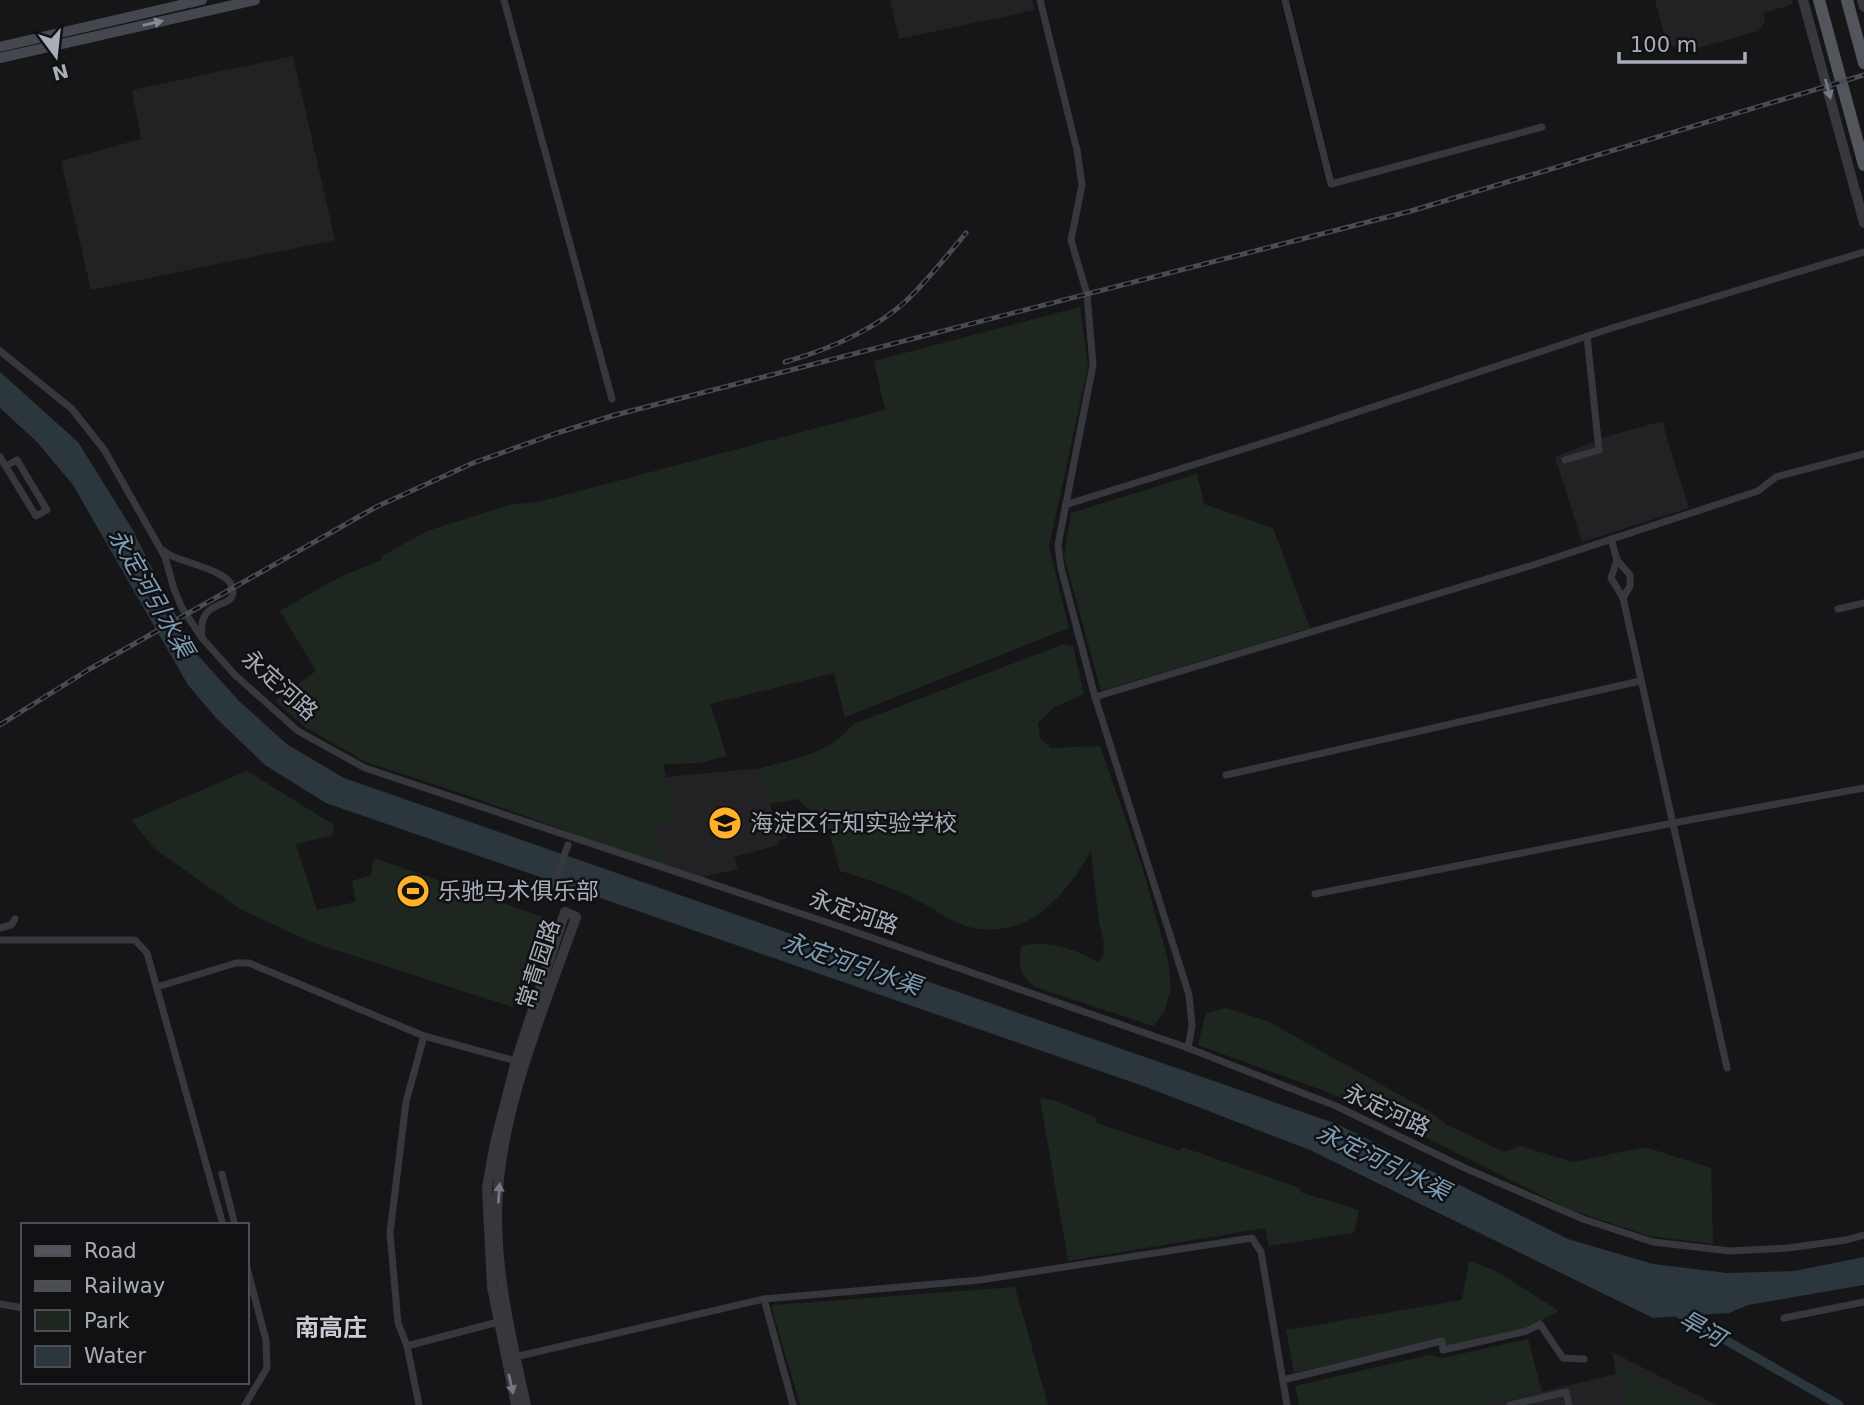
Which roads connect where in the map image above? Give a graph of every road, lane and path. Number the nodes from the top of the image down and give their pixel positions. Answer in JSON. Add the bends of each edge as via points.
{"nodes":[{"id":1,"x":202,"y":0,"type":"edge"},
{"id":2,"x":255,"y":0,"type":"edge"},
{"id":3,"x":504,"y":0,"type":"edge"},
{"id":4,"x":1040,"y":0,"type":"edge"},
{"id":5,"x":1285,"y":0,"type":"edge"},
{"id":6,"x":1803,"y":0,"type":"edge"},
{"id":7,"x":1819,"y":0,"type":"edge"},
{"id":8,"x":1847,"y":0,"type":"edge"},
{"id":9,"x":1862,"y":0,"type":"edge"},
{"id":10,"x":1864,"y":7,"type":"edge"},
{"id":11,"x":0,"y":47,"type":"edge"},
{"id":12,"x":0,"y":58,"type":"edge"},
{"id":13,"x":1864,"y":63,"type":"edge"},
{"id":14,"x":1542,"y":127,"type":"dead end"},
{"id":15,"x":1864,"y":165,"type":"edge"},
{"id":16,"x":1864,"y":223,"type":"edge"},
{"id":17,"x":1864,"y":252,"type":"edge"},
{"id":18,"x":1587,"y":336,"type":"junction"},
{"id":19,"x":0,"y":351,"type":"edge"},
{"id":20,"x":612,"y":399,"type":"dead end"},
{"id":21,"x":1864,"y":454,"type":"edge"},
{"id":22,"x":0,"y":457,"type":"edge"},
{"id":23,"x":1565,"y":460,"type":"dead end"},
{"id":24,"x":6,"y":466,"type":"junction"},
{"id":25,"x":1065,"y":505,"type":"junction"},
{"id":26,"x":1611,"y":539,"type":"junction"},
{"id":27,"x":159,"y":545,"type":"junction"},
{"id":28,"x":1617,"y":560,"type":"junction"},
{"id":29,"x":1623,"y":598,"type":"junction"},
{"id":30,"x":1864,"y":603,"type":"edge"},
{"id":31,"x":1838,"y":609,"type":"dead end"},
{"id":32,"x":202,"y":638,"type":"junction"},
{"id":33,"x":1640,"y":681,"type":"junction"},
{"id":34,"x":1095,"y":697,"type":"junction"},
{"id":35,"x":1226,"y":775,"type":"dead end"},
{"id":36,"x":1864,"y":788,"type":"edge"},
{"id":37,"x":1673,"y":823,"type":"junction"},
{"id":38,"x":568,"y":845,"type":"dead end"},
{"id":39,"x":553,"y":886,"type":"dead end"},
{"id":40,"x":1315,"y":894,"type":"dead end"},
{"id":41,"x":15,"y":919,"type":"dead end"},
{"id":42,"x":0,"y":928,"type":"edge"},
{"id":43,"x":0,"y":940,"type":"edge"},
{"id":44,"x":157,"y":987,"type":"junction"},
{"id":45,"x":424,"y":1035,"type":"junction"},
{"id":46,"x":1188,"y":1048,"type":"junction"},
{"id":47,"x":516,"y":1061,"type":"junction"},
{"id":48,"x":1727,"y":1068,"type":"dead end"},
{"id":49,"x":222,"y":1174,"type":"dead end"},
{"id":50,"x":222,"y":1223,"type":"edge"},
{"id":51,"x":234,"y":1223,"type":"edge"},
{"id":52,"x":1864,"y":1235,"type":"edge"},
{"id":53,"x":248,"y":1272,"type":"edge"},
{"id":54,"x":764,"y":1298,"type":"junction"},
{"id":55,"x":1864,"y":1302,"type":"edge"},
{"id":56,"x":0,"y":1304,"type":"edge"},
{"id":57,"x":21,"y":1308,"type":"edge"},
{"id":58,"x":1784,"y":1318,"type":"dead end"},
{"id":59,"x":498,"y":1322,"type":"junction"},
{"id":60,"x":407,"y":1346,"type":"junction"},
{"id":61,"x":515,"y":1357,"type":"junction"},
{"id":62,"x":1584,"y":1359,"type":"dead end"},
{"id":63,"x":1283,"y":1380,"type":"junction"},
{"id":64,"x":245,"y":1405,"type":"edge"},
{"id":65,"x":419,"y":1405,"type":"edge"},
{"id":66,"x":516,"y":1405,"type":"edge"},
{"id":67,"x":526,"y":1405,"type":"edge"},
{"id":68,"x":793,"y":1405,"type":"edge"},
{"id":69,"x":1287,"y":1405,"type":"edge"},
{"id":70,"x":1510,"y":1405,"type":"edge"},
{"id":71,"x":1569,"y":1405,"type":"edge"}],
"edges":[{"from":1,"to":11,"type":"main road"},
{"from":12,"to":2,"type":"main road","one_way":true},
{"from":3,"to":20,"type":"street"},
{"from":4,"to":25,"type":"street","via":[[1083,185],[1071,240],[1087,294],[1093,365]]},
{"from":5,"to":14,"type":"street","via":[[1331,184]]},
{"from":6,"to":16,"type":"street","one_way":true},
{"from":7,"to":15,"type":"main road"},
{"from":8,"to":13,"type":"main road"},
{"from":9,"to":10,"type":"street"},
{"from":17,"to":18,"type":"street"},
{"from":18,"to":23,"type":"street","via":[[1599,450]]},
{"from":18,"to":25,"type":"street"},
{"from":19,"to":27,"type":"street","name":"永定河路","via":[[72,409],[105,450]]},
{"from":21,"to":26,"type":"street","via":[[1776,477],[1758,491]]},
{"from":22,"to":24,"type":"street"},
{"from":24,"to":24,"type":"street","via":[[17,460],[47,510],[36,516]]},
{"from":25,"to":34,"type":"street","via":[[1058,545],[1061,568]]},
{"from":26,"to":28,"type":"street"},
{"from":26,"to":34,"type":"street"},
{"from":27,"to":32,"type":"street","name":"永定河路","via":[[182,607]]},
{"from":27,"to":32,"type":"street","via":[[170,557],[212,570],[232,588],[231,598],[203,614]]},
{"from":28,"to":29,"type":"street","via":[[1611,578]]},
{"from":28,"to":29,"type":"street","via":[[1630,575]]},
{"from":29,"to":33,"type":"street"},
{"from":30,"to":31,"type":"street"},
{"from":32,"to":46,"type":"street","name":"永定河路","via":[[235,675],[298,731],[365,768]]},
{"from":33,"to":35,"type":"street"},
{"from":33,"to":37,"type":"street"},
{"from":34,"to":46,"type":"street","via":[[1189,995],[1192,1026]]},
{"from":36,"to":37,"type":"street"},
{"from":37,"to":40,"type":"street"},
{"from":37,"to":48,"type":"street"},
{"from":38,"to":39,"type":"street"},
{"from":41,"to":42,"type":"street"},
{"from":43,"to":44,"type":"street","via":[[135,940],[147,953]]},
{"from":44,"to":45,"type":"street","via":[[236,962],[249,964]]},
{"from":44,"to":50,"type":"street"},
{"from":45,"to":47,"type":"street"},
{"from":45,"to":60,"type":"street","via":[[406,1102],[390,1233],[398,1323]]},
{"from":46,"to":52,"type":"street","name":"永定河路","via":[[1336,1106],[1583,1219],[1653,1242],[1730,1251],[1788,1248]]},
{"from":47,"to":59,"type":"street","name":"常青园路","via":[[487,1188],[488,1246]]},
{"from":61,"to":47,"type":"street","name":"常青园路","one_way":true,"via":[[501,1286],[500,1169],[529,1051],[576,917],[565,912]]},
{"from":49,"to":51,"type":"street"},
{"from":53,"to":64,"type":"street","via":[[266,1340],[267,1368]]},
{"from":54,"to":61,"type":"street"},
{"from":54,"to":63,"type":"street","via":[[980,1280],[1252,1238],[1261,1252]]},
{"from":54,"to":68,"type":"street"},
{"from":55,"to":58,"type":"street"},
{"from":56,"to":57,"type":"street"},
{"from":59,"to":60,"type":"street"},
{"from":59,"to":66,"type":"street","name":"常青园路","one_way":true},
{"from":60,"to":65,"type":"street"},
{"from":61,"to":67,"type":"street","name":"常青园路"},
{"from":62,"to":63,"type":"street","via":[[1563,1358],[1540,1324],[1443,1350],[1442,1341]]},
{"from":63,"to":69,"type":"street"},
{"from":70,"to":71,"type":"street","via":[[1566,1392]]}]}
